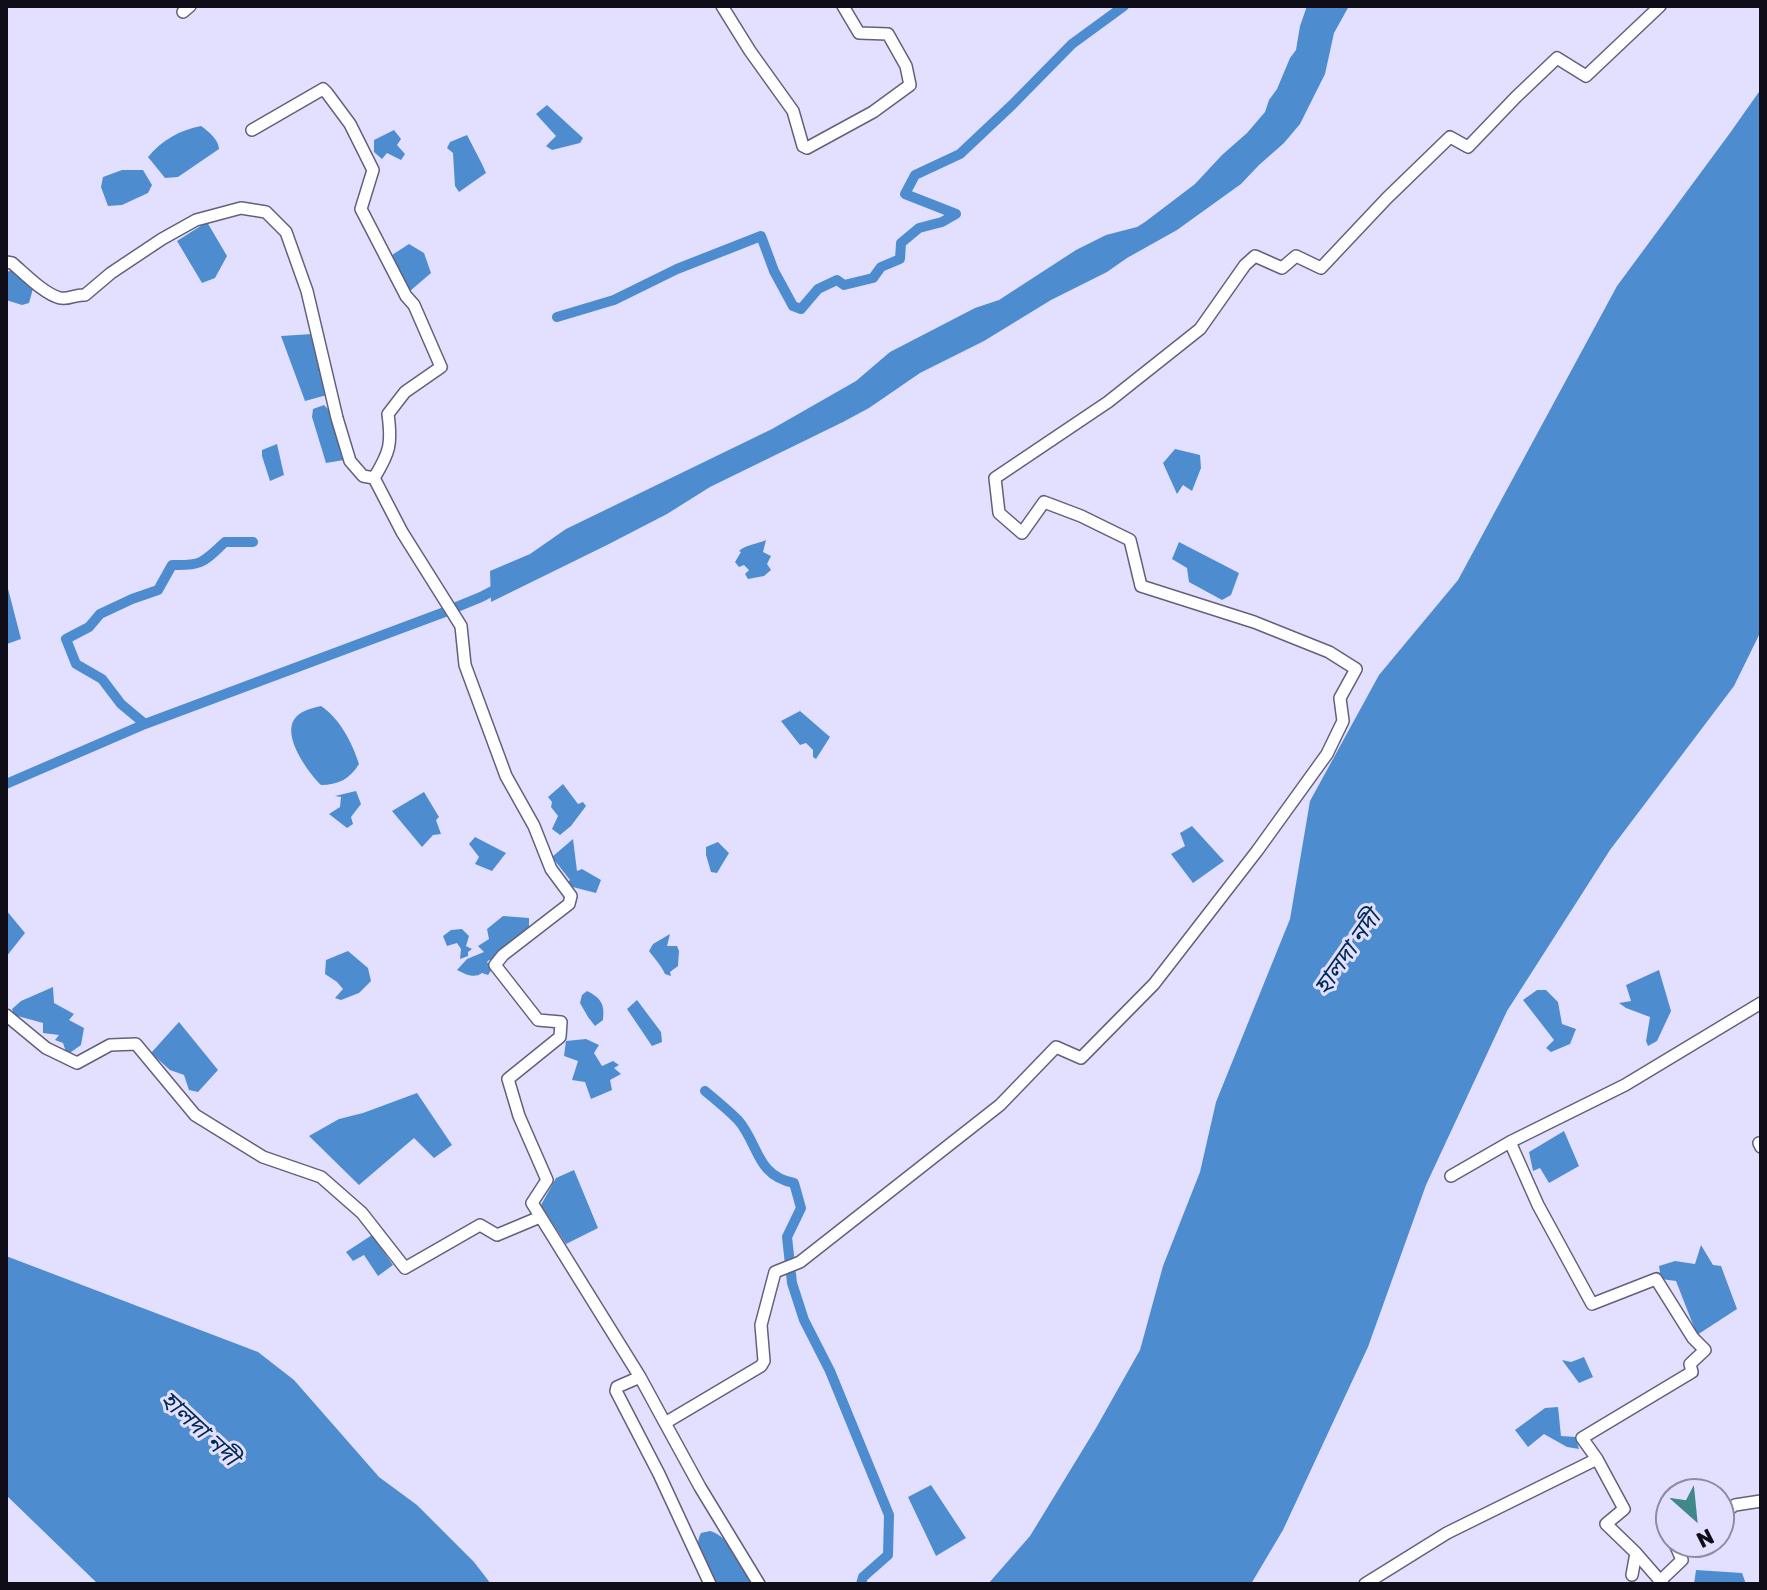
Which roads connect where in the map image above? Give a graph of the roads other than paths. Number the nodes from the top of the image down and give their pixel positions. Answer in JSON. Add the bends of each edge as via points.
{"nodes":[{"id":1,"x":722,"y":6,"type":"edge"},
{"id":2,"x":843,"y":6,"type":"edge"},
{"id":3,"x":1660,"y":6,"type":"edge"},
{"id":4,"x":252,"y":130,"type":"dead end"},
{"id":5,"x":6,"y":262,"type":"edge"},
{"id":6,"x":374,"y":478,"type":"junction"},
{"id":7,"x":1761,"y":1003,"type":"edge"},
{"id":8,"x":6,"y":1015,"type":"edge"},
{"id":9,"x":1510,"y":1142,"type":"junction"},
{"id":10,"x":1451,"y":1176,"type":"dead end"},
{"id":11,"x":540,"y":1217,"type":"junction"},
{"id":12,"x":640,"y":1377,"type":"junction"},
{"id":13,"x":665,"y":1423,"type":"junction"},
{"id":14,"x":1597,"y":1459,"type":"junction"},
{"id":15,"x":1761,"y":1501,"type":"edge"},
{"id":16,"x":1735,"y":1505,"type":"edge"},
{"id":17,"x":1636,"y":1553,"type":"junction"},
{"id":18,"x":1681,"y":1558,"type":"edge"},
{"id":19,"x":1632,"y":1575,"type":"dead end"},
{"id":20,"x":1662,"y":1582,"type":"edge"},
{"id":21,"x":710,"y":1584,"type":"edge"},
{"id":22,"x":759,"y":1584,"type":"edge"},
{"id":23,"x":1365,"y":1584,"type":"edge"}],
"edges":[{"from":1,"to":2,"type":"street","via":[[793,111],[807,148],[910,85],[888,34],[859,33]]},
{"from":3,"to":13,"type":"street","via":[[1586,76],[1557,58],[1468,147],[1450,137],[1321,268],[1296,256],[1282,268],[1255,256],[1200,329],[1108,402],[995,478],[999,513],[1022,533],[1044,502],[1081,516],[1130,540],[1141,586],[1254,622],[1329,652],[1356,669],[1340,698],[1343,721],[1327,754],[1154,984],[1081,1058],[1056,1047],[1000,1105],[800,1262],[775,1272],[761,1325],[761,1366]]},
{"from":4,"to":6,"type":"street","via":[[323,89],[350,124],[373,170],[361,209],[441,367],[405,392],[388,414],[388,456]]},
{"from":5,"to":6,"type":"street","via":[[58,298],[85,295],[196,220],[241,208],[266,212],[286,232],[307,291],[350,461],[363,476]]},
{"from":6,"to":11,"type":"street","via":[[461,626],[465,665],[506,776],[551,869],[571,896],[569,904],[495,965],[538,1020],[561,1022],[560,1037],[508,1079],[547,1180],[532,1203]]},
{"from":7,"to":9,"type":"street","via":[[1625,1085]]},
{"from":8,"to":11,"type":"street","via":[[46,1048],[77,1063],[110,1045],[136,1044],[195,1115],[263,1157],[321,1177],[362,1213],[405,1268],[480,1225],[497,1235]]},
{"from":9,"to":10,"type":"street"},
{"from":9,"to":14,"type":"street","via":[[1592,1304],[1656,1279],[1705,1350],[1690,1364],[1692,1372],[1582,1438]]},
{"from":11,"to":12,"type":"street"},
{"from":12,"to":13,"type":"street"},
{"from":12,"to":21,"type":"street","via":[[616,1391]]},
{"from":13,"to":22,"type":"street"},
{"from":14,"to":17,"type":"street","via":[[1624,1509],[1606,1524]]},
{"from":14,"to":23,"type":"street","via":[[1447,1533]]},
{"from":15,"to":16,"type":"street"},
{"from":17,"to":19,"type":"street"},
{"from":17,"to":20,"type":"street"},
{"from":18,"to":20,"type":"street"}]}
